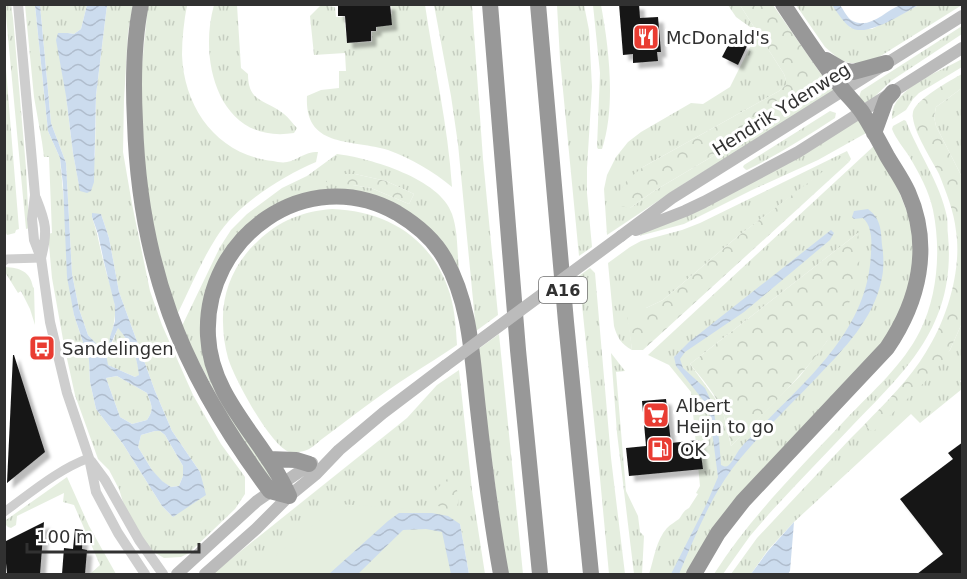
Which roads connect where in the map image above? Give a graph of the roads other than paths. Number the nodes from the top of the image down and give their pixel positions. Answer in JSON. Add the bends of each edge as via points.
{"nodes":[{"id":1,"x":18,"y":4,"type":"edge"},
{"id":2,"x":141,"y":4,"type":"edge"},
{"id":3,"x":490,"y":4,"type":"edge"},
{"id":4,"x":538,"y":4,"type":"edge"},
{"id":5,"x":783,"y":4,"type":"edge"},
{"id":6,"x":963,"y":16,"type":"edge"},
{"id":7,"x":963,"y":48,"type":"edge"},
{"id":8,"x":820,"y":57,"type":"junction"},
{"id":9,"x":886,"y":63,"type":"junction"},
{"id":10,"x":844,"y":91,"type":"junction"},
{"id":11,"x":892,"y":92,"type":"junction"},
{"id":12,"x":862,"y":112,"type":"junction"},
{"id":13,"x":874,"y":133,"type":"junction"},
{"id":14,"x":621,"y":236,"type":"junction"},
{"id":15,"x":5,"y":258,"type":"edge"},
{"id":16,"x":41,"y":258,"type":"junction"},
{"id":17,"x":339,"y":450,"type":"junction"},
{"id":18,"x":89,"y":458,"type":"junction"},
{"id":19,"x":268,"y":459,"type":"junction"},
{"id":20,"x":309,"y":464,"type":"junction"},
{"id":21,"x":280,"y":490,"type":"junction"},
{"id":22,"x":4,"y":512,"type":"edge"},
{"id":23,"x":145,"y":574,"type":"edge"},
{"id":24,"x":163,"y":574,"type":"edge"},
{"id":25,"x":177,"y":574,"type":"edge"},
{"id":26,"x":205,"y":574,"type":"edge"},
{"id":27,"x":501,"y":574,"type":"edge"},
{"id":28,"x":540,"y":574,"type":"edge"},
{"id":29,"x":591,"y":574,"type":"edge"},
{"id":30,"x":694,"y":574,"type":"edge"}],
"edges":[{"from":1,"to":16,"type":"street","via":[[35,195],[33,231]]},
{"from":2,"to":21,"type":"highway","via":[[135,56],[136,150],[155,263],[170,314],[225,427]]},
{"from":3,"to":28,"type":"highway","number":"A16"},
{"from":4,"to":29,"type":"highway","number":"A16"},
{"from":5,"to":8,"type":"highway"},
{"from":6,"to":9,"type":"main road","name":"Hendrik Ydenweg"},
{"from":7,"to":11,"type":"main road","name":"Hendrik Ydenweg"},
{"from":8,"to":9,"type":"highway","via":[[848,72]]},
{"from":8,"to":10,"type":"highway"},
{"from":9,"to":10,"type":"main road","name":"Hendrik Ydenweg"},
{"from":10,"to":12,"type":"highway"},
{"from":10,"to":14,"type":"main road","name":"Hendrik Ydenweg","via":[[672,198]]},
{"from":11,"to":12,"type":"main road","name":"Hendrik Ydenweg"},
{"from":11,"to":13,"type":"highway"},
{"from":12,"to":13,"type":"highway"},
{"from":12,"to":14,"type":"main road","name":"Hendrik Ydenweg","via":[[742,183]]},
{"from":13,"to":30,"type":"highway","via":[[909,193],[918,227],[920,271],[915,294],[898,332],[880,356],[743,501],[718,532]]},
{"from":14,"to":17,"type":"main road","name":"Hendrik Ydenweg","bridge":true},
{"from":15,"to":16,"type":"street"},
{"from":16,"to":18,"type":"street","via":[[54,346]]},
{"from":17,"to":20,"type":"main road","name":"Hendrik Ydenweg"},
{"from":17,"to":21,"type":"main road","name":"Hendrik Ydenweg","via":[[316,474]]},
{"from":18,"to":22,"type":"street","via":[[60,471]]},
{"from":18,"to":23,"type":"street","via":[[96,492]]},
{"from":18,"to":24,"type":"street"},
{"from":19,"to":20,"type":"highway"},
{"from":19,"to":21,"type":"highway"},
{"from":19,"to":27,"type":"highway","via":[[232,408],[215,373],[208,336],[214,285],[241,240],[257,224],[291,205],[341,196],[389,209],[410,220],[440,250],[459,292],[469,325]]},
{"from":20,"to":21,"type":"main road","name":"Hendrik Ydenweg"},
{"from":21,"to":25,"type":"main road","name":"Hendrik Ydenweg","via":[[231,524]]},
{"from":21,"to":26,"type":"main road","name":"Hendrik Ydenweg","via":[[256,529]]}]}
